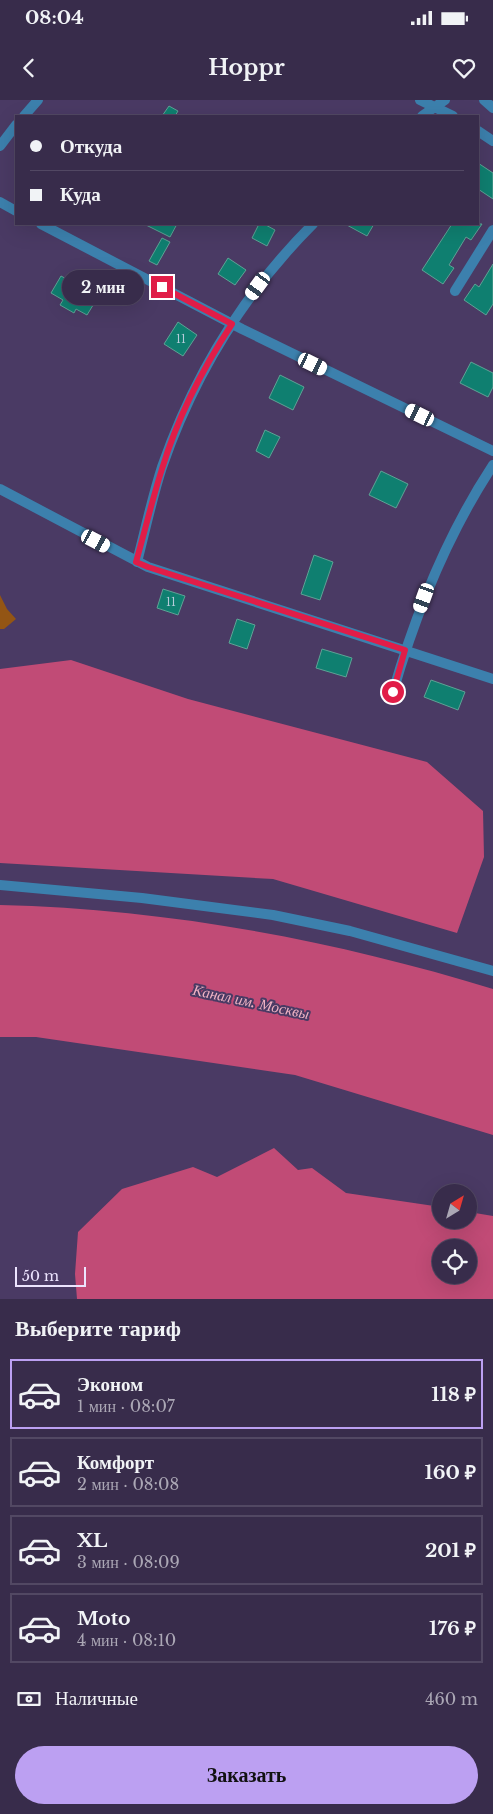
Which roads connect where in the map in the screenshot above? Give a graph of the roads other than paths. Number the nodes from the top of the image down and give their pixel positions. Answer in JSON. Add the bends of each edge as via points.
{"nodes":[{"id":1,"x":38,"y":100,"type":"edge"},
{"id":2,"x":420,"y":100,"type":"edge"},
{"id":3,"x":445,"y":100,"type":"edge"},
{"id":4,"x":484,"y":100,"type":"edge"},
{"id":5,"x":435,"y":107,"type":"junction"},
{"id":6,"x":493,"y":108,"type":"edge"},
{"id":7,"x":25,"y":115,"type":"edge"},
{"id":8,"x":423,"y":115,"type":"edge"},
{"id":9,"x":451,"y":115,"type":"edge"},
{"id":10,"x":15,"y":126,"type":"edge"},
{"id":11,"x":479,"y":132,"type":"edge"},
{"id":12,"x":493,"y":141,"type":"edge"},
{"id":13,"x":0,"y":146,"type":"edge"},
{"id":14,"x":0,"y":202,"type":"edge"},
{"id":15,"x":15,"y":210,"type":"edge"},
{"id":16,"x":43,"y":225,"type":"edge"},
{"id":17,"x":312,"y":225,"type":"edge"},
{"id":18,"x":493,"y":230,"type":"edge"},
{"id":19,"x":454,"y":291,"type":"dead end"},
{"id":20,"x":232,"y":324,"type":"junction"},
{"id":21,"x":493,"y":450,"type":"edge"},
{"id":22,"x":493,"y":465,"type":"edge"},
{"id":23,"x":0,"y":489,"type":"edge"},
{"id":24,"x":136,"y":562,"type":"junction"},
{"id":25,"x":405,"y":650,"type":"junction"},
{"id":26,"x":493,"y":679,"type":"edge"},
{"id":27,"x":393,"y":692,"type":"dead end"},
{"id":28,"x":0,"y":885,"type":"edge"},
{"id":29,"x":493,"y":971,"type":"edge"}],
"edges":[{"from":1,"to":7,"type":"street"},
{"from":2,"to":5,"type":"street"},
{"from":3,"to":5,"type":"street"},
{"from":4,"to":6,"type":"street"},
{"from":5,"to":8,"type":"street"},
{"from":5,"to":9,"type":"street"},
{"from":10,"to":13,"type":"street"},
{"from":11,"to":12,"type":"street"},
{"from":14,"to":15,"type":"street"},
{"from":16,"to":20,"type":"street"},
{"from":17,"to":20,"type":"street","via":[[269,272]]},
{"from":18,"to":19,"type":"street"},
{"from":20,"to":21,"type":"street"},
{"from":20,"to":24,"type":"street","via":[[200,377],[176,431],[162,468]]},
{"from":22,"to":25,"type":"street","via":[[464,512],[424,598]]},
{"from":23,"to":24,"type":"street"},
{"from":24,"to":25,"type":"street"},
{"from":25,"to":26,"type":"street"},
{"from":25,"to":27,"type":"street"},
{"from":28,"to":29,"type":"street","via":[[142,898],[273,915],[350,930]]}]}
